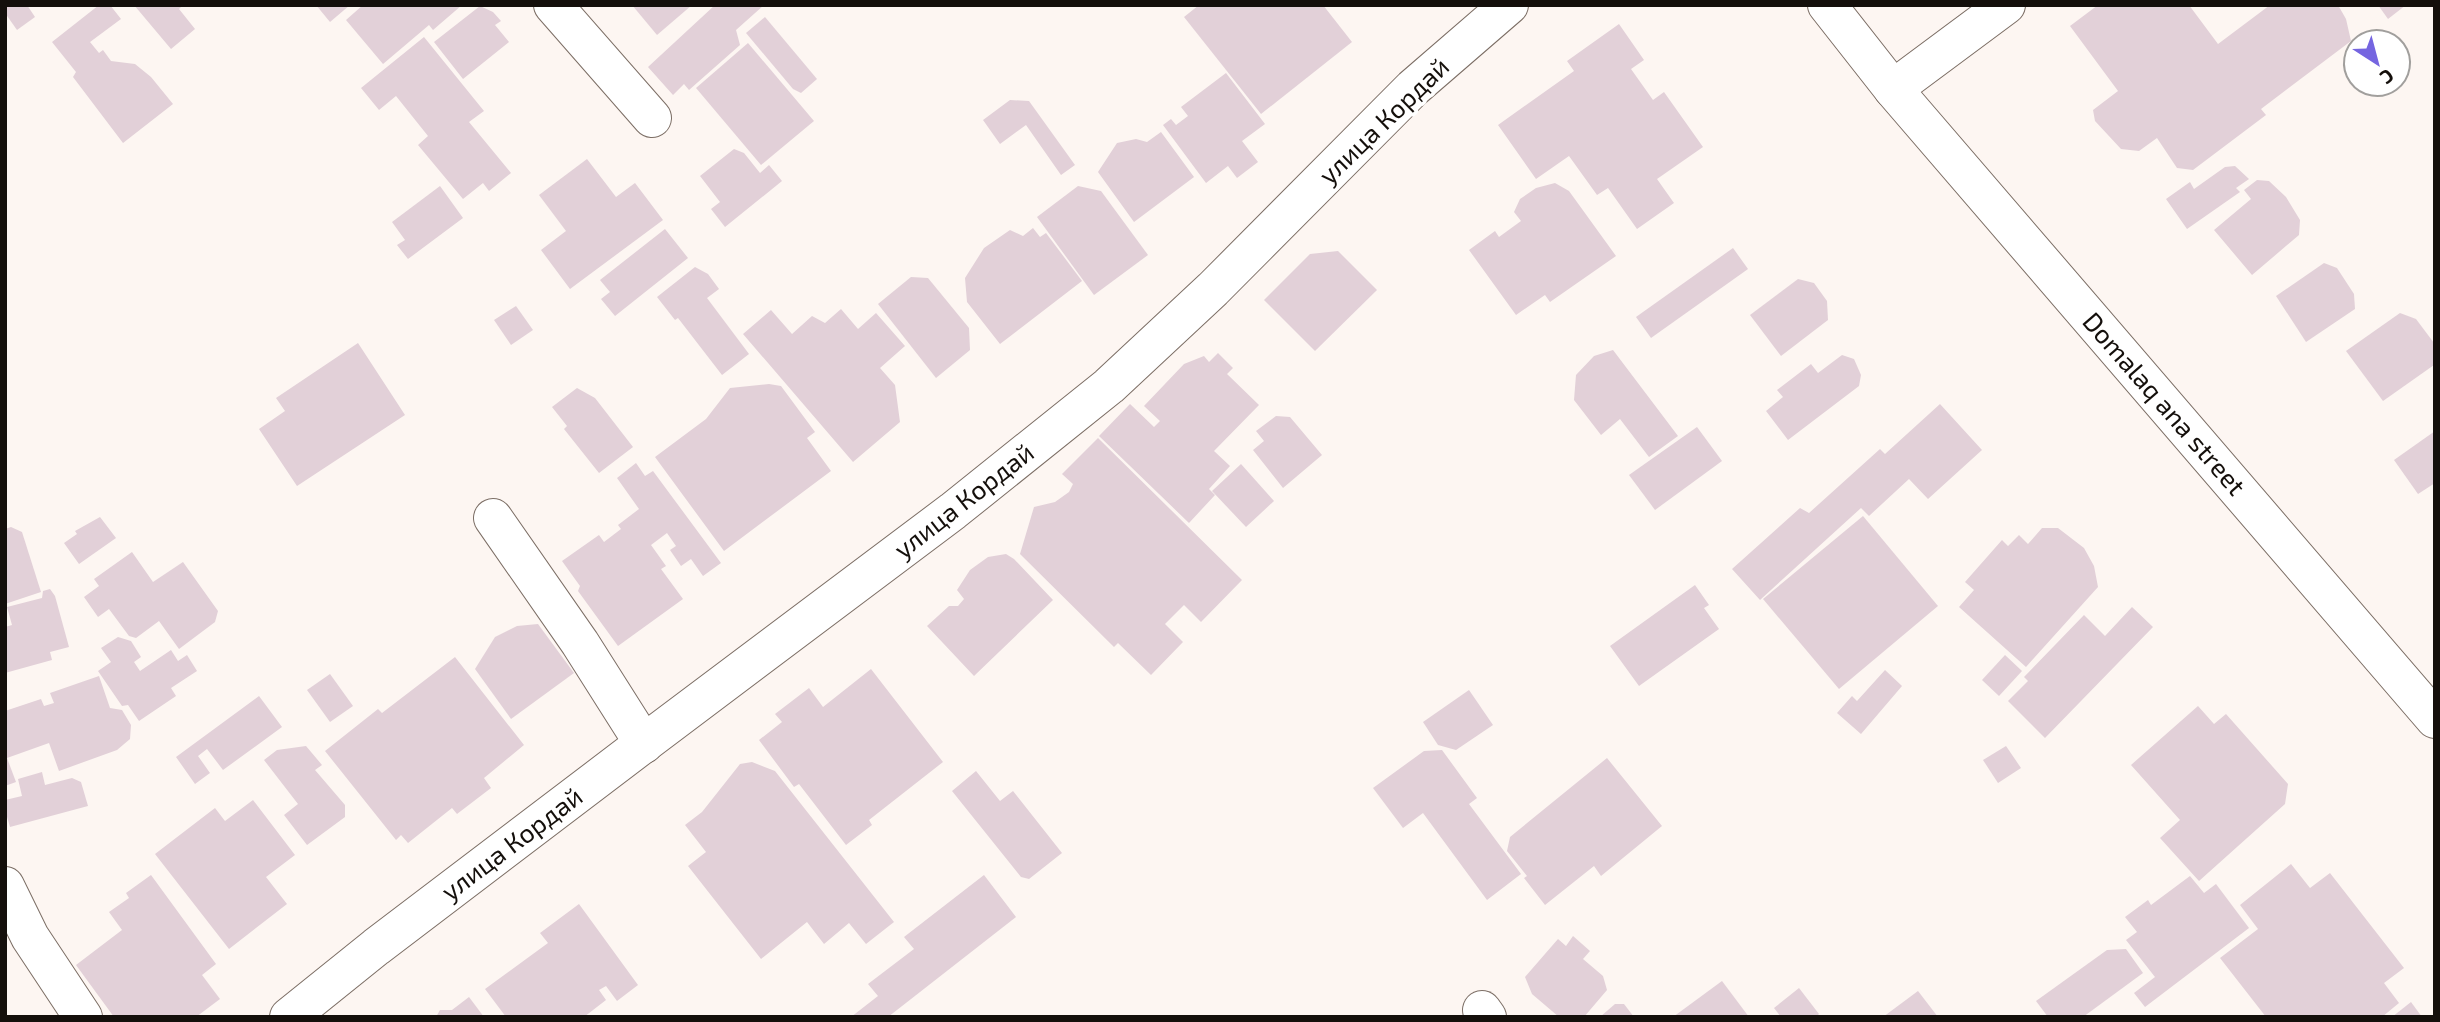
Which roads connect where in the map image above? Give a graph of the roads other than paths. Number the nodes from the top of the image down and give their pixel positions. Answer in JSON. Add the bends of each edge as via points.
{"nodes":[{"id":1,"x":553,"y":5,"type":"edge"},
{"id":2,"x":1509,"y":5,"type":"edge"},
{"id":3,"x":1827,"y":5,"type":"edge"},
{"id":4,"x":2006,"y":5,"type":"edge"},
{"id":5,"x":1893,"y":89,"type":"junction"},
{"id":6,"x":652,"y":118,"type":"dead end"},
{"id":7,"x":493,"y":518,"type":"dead end"},
{"id":8,"x":2435,"y":719,"type":"edge"},
{"id":9,"x":644,"y":744,"type":"junction"},
{"id":10,"x":5,"y":886,"type":"edge"},
{"id":11,"x":83,"y":1017,"type":"edge"},
{"id":12,"x":289,"y":1017,"type":"edge"}],
"edges":[{"from":1,"to":6,"type":"street"},
{"from":2,"to":9,"type":"street","name":"улица Кордай","via":[[1413,88],[1213,289],[1109,386],[953,511]]},
{"from":3,"to":5,"type":"street","name":"Domalaq ana street"},
{"from":4,"to":5,"type":"street"},
{"from":5,"to":8,"type":"street","name":"Domalaq ana street"},
{"from":7,"to":9,"type":"street"},
{"from":9,"to":12,"type":"street","name":"улица Кордай"},
{"from":10,"to":11,"type":"street","via":[[30,937]]}]}
